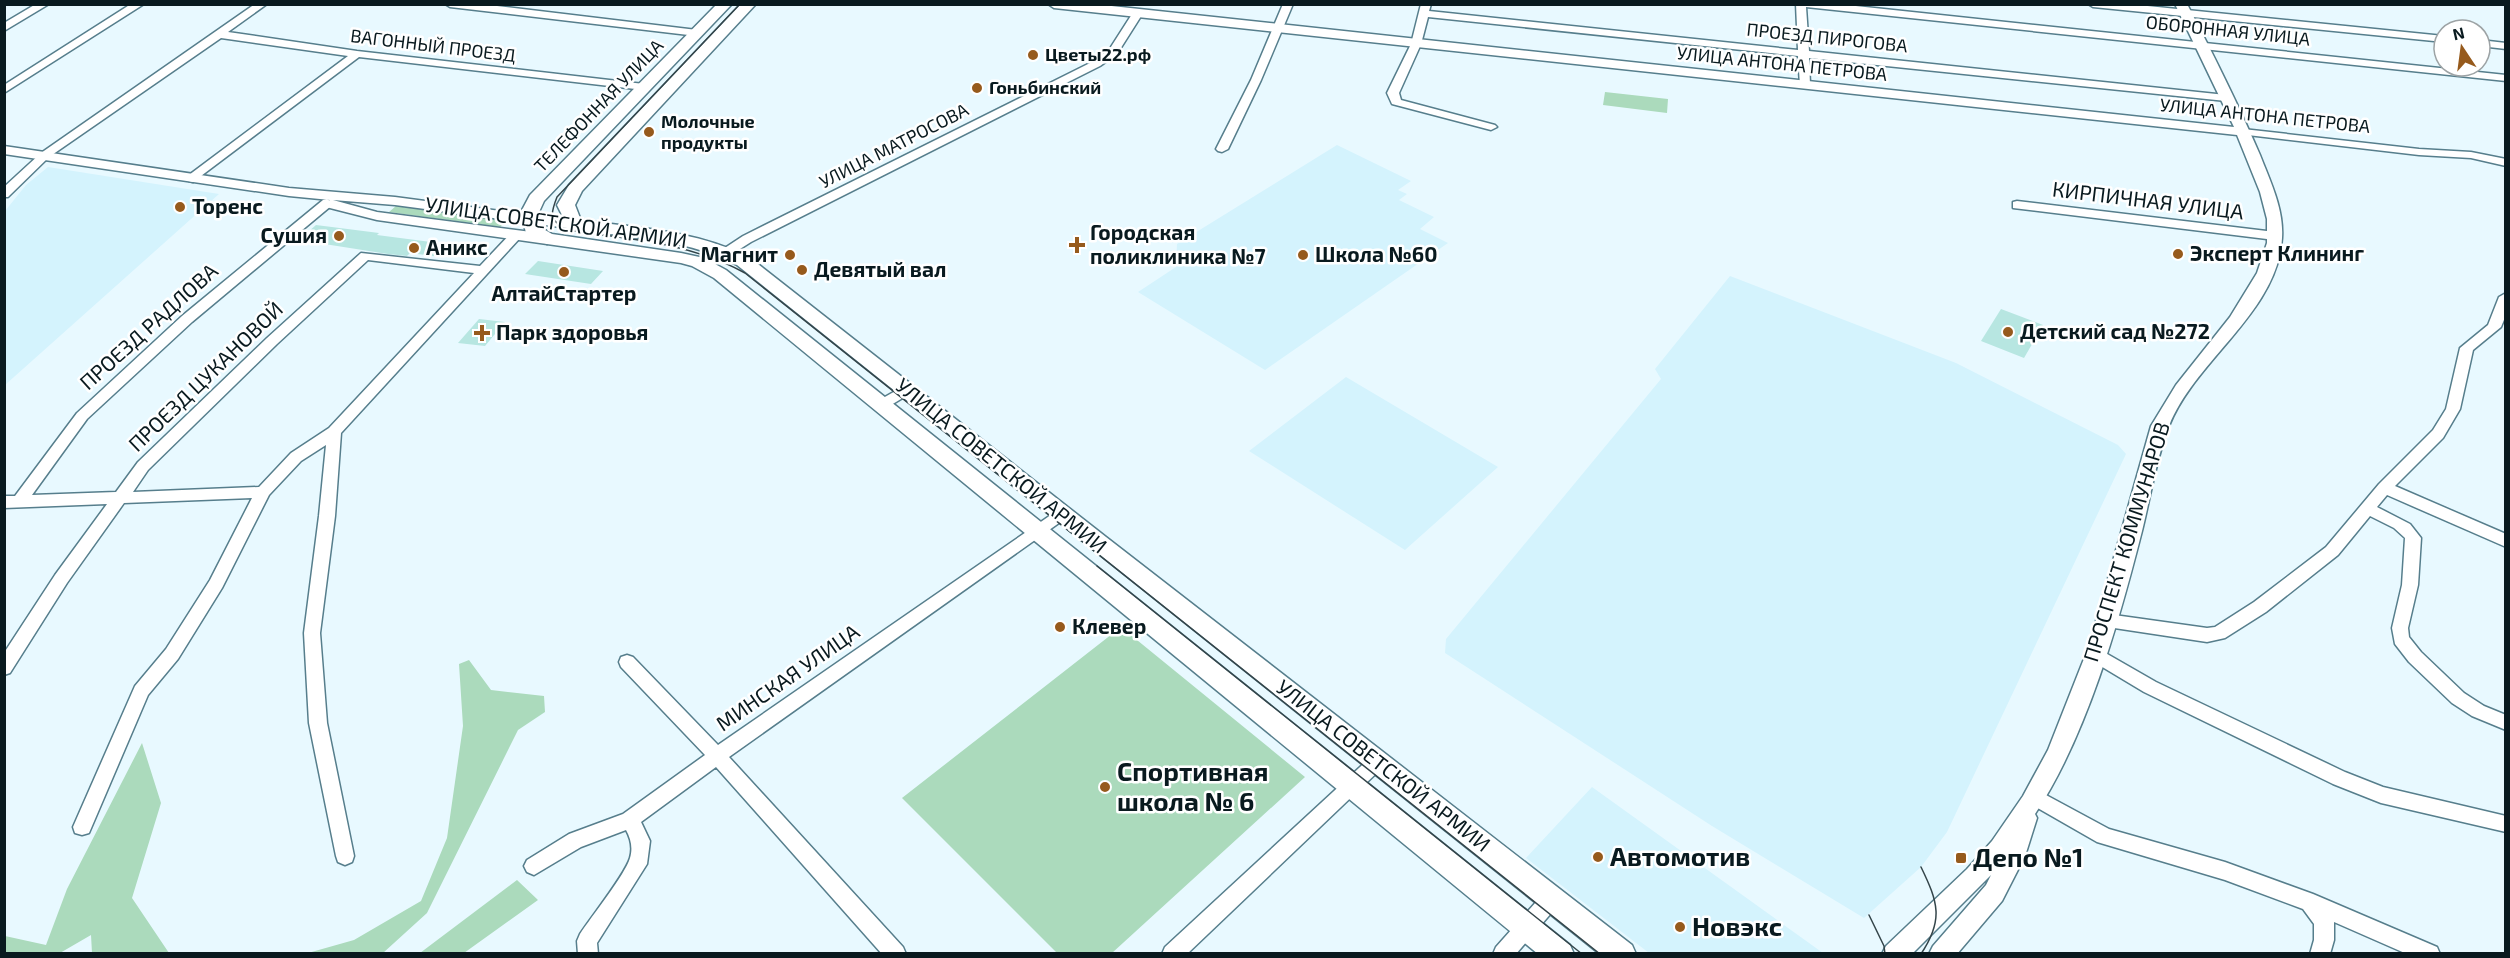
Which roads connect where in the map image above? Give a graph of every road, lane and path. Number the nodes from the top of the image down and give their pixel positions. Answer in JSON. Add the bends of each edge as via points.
{"nodes":[{"id":1,"x":44,"y":4,"type":"edge"},
{"id":2,"x":139,"y":4,"type":"edge"},
{"id":3,"x":262,"y":4,"type":"edge"},
{"id":4,"x":450,"y":4,"type":"edge"},
{"id":5,"x":725,"y":4,"type":"edge"},
{"id":6,"x":749,"y":4,"type":"edge"},
{"id":7,"x":1054,"y":4,"type":"edge"},
{"id":8,"x":1288,"y":4,"type":"edge"},
{"id":9,"x":1802,"y":4,"type":"edge"},
{"id":10,"x":2093,"y":4,"type":"edge"},
{"id":11,"x":1141,"y":9,"type":"edge"},
{"id":12,"x":1425,"y":9,"type":"edge"},
{"id":13,"x":2183,"y":9,"type":"edge"},
{"id":14,"x":4,"y":28,"type":"edge"},
{"id":15,"x":1278,"y":28,"type":"junction"},
{"id":16,"x":697,"y":33,"type":"junction"},
{"id":17,"x":218,"y":34,"type":"junction"},
{"id":18,"x":2432,"y":38,"type":"edge"},
{"id":19,"x":1416,"y":44,"type":"junction"},
{"id":20,"x":2201,"y":45,"type":"junction"},
{"id":21,"x":1804,"y":52,"type":"junction"},
{"id":22,"x":357,"y":54,"type":"junction"},
{"id":23,"x":2505,"y":78,"type":"edge"},
{"id":24,"x":1805,"y":85,"type":"junction"},
{"id":25,"x":644,"y":87,"type":"junction"},
{"id":26,"x":4,"y":90,"type":"edge"},
{"id":27,"x":2226,"y":98,"type":"junction"},
{"id":28,"x":1491,"y":127,"type":"dead end"},
{"id":29,"x":2243,"y":132,"type":"junction"},
{"id":30,"x":1222,"y":149,"type":"dead end"},
{"id":31,"x":4,"y":150,"type":"edge"},
{"id":32,"x":45,"y":155,"type":"junction"},
{"id":33,"x":2505,"y":163,"type":"edge"},
{"id":34,"x":194,"y":178,"type":"junction"},
{"id":35,"x":289,"y":192,"type":"junction"},
{"id":36,"x":4,"y":194,"type":"edge"},
{"id":37,"x":327,"y":203,"type":"junction"},
{"id":38,"x":566,"y":205,"type":"junction"},
{"id":39,"x":2016,"y":205,"type":"dead end"},
{"id":40,"x":582,"y":226,"type":"junction"},
{"id":41,"x":538,"y":227,"type":"junction"},
{"id":42,"x":516,"y":235,"type":"junction"},
{"id":43,"x":2275,"y":236,"type":"junction"},
{"id":44,"x":726,"y":251,"type":"junction"},
{"id":45,"x":705,"y":265,"type":"junction"},
{"id":46,"x":483,"y":270,"type":"junction"},
{"id":47,"x":2505,"y":301,"type":"edge"},
{"id":48,"x":906,"y":390,"type":"junction"},
{"id":49,"x":881,"y":405,"type":"junction"},
{"id":50,"x":334,"y":432,"type":"junction"},
{"id":51,"x":2384,"y":488,"type":"junction"},
{"id":52,"x":263,"y":492,"type":"junction"},
{"id":53,"x":121,"y":499,"type":"junction"},
{"id":54,"x":12,"y":502,"type":"edge"},
{"id":55,"x":2366,"y":508,"type":"junction"},
{"id":56,"x":1061,"y":514,"type":"junction"},
{"id":57,"x":1035,"y":531,"type":"junction"},
{"id":58,"x":2505,"y":541,"type":"edge"},
{"id":59,"x":2107,"y":621,"type":"junction"},
{"id":60,"x":2095,"y":654,"type":"junction"},
{"id":61,"x":627,"y":662,"type":"dead end"},
{"id":62,"x":4,"y":668,"type":"edge"},
{"id":63,"x":2505,"y":723,"type":"edge"},
{"id":64,"x":717,"y":756,"type":"junction"},
{"id":65,"x":1378,"y":761,"type":"junction"},
{"id":66,"x":1352,"y":785,"type":"junction"},
{"id":67,"x":2033,"y":796,"type":"junction"},
{"id":68,"x":630,"y":820,"type":"junction"},
{"id":69,"x":2505,"y":824,"type":"edge"},
{"id":70,"x":82,"y":827,"type":"dead end"},
{"id":71,"x":345,"y":856,"type":"dead end"},
{"id":72,"x":534,"y":866,"type":"dead end"},
{"id":73,"x":1552,"y":898,"type":"junction"},
{"id":74,"x":2310,"y":902,"type":"junction"},
{"id":75,"x":1526,"y":926,"type":"junction"},
{"id":76,"x":588,"y":954,"type":"edge"},
{"id":77,"x":896,"y":954,"type":"edge"},
{"id":78,"x":1172,"y":954,"type":"edge"},
{"id":79,"x":1503,"y":954,"type":"edge"},
{"id":80,"x":1560,"y":954,"type":"edge"},
{"id":81,"x":1623,"y":954,"type":"edge"},
{"id":82,"x":1894,"y":954,"type":"edge"},
{"id":83,"x":1941,"y":954,"type":"edge"},
{"id":84,"x":2320,"y":954,"type":"edge"},
{"id":85,"x":2430,"y":954,"type":"edge"}],
"edges":[{"from":1,"to":14,"type":"street"},
{"from":2,"to":26,"type":"street"},
{"from":3,"to":17,"type":"street"},
{"from":4,"to":16,"type":"street"},
{"from":5,"to":16,"type":"main road","name":"ТЕЛЕФОННАЯ УЛИЦА"},
{"from":6,"to":38,"type":"main road","name":"ТЕЛЕФОННАЯ УЛИЦА","via":[[575,189]]},
{"from":7,"to":11,"type":"street","name":"УЛИЦА АНТОНА ПЕТРОВА"},
{"from":8,"to":15,"type":"street"},
{"from":9,"to":20,"type":"street","name":"ОБОРОННАЯ УЛИЦА"},
{"from":9,"to":21,"type":"street"},
{"from":10,"to":13,"type":"street"},
{"from":11,"to":15,"type":"street","name":"УЛИЦА АНТОНА ПЕТРОВА"},
{"from":11,"to":44,"type":"street","name":"УЛИЦА МАТРОСОВА","via":[[1113,52],[1096,64]]},
{"from":12,"to":19,"type":"street"},
{"from":12,"to":21,"type":"street","name":"ПРОЕЗД ПИРОГОВА"},
{"from":13,"to":18,"type":"street"},
{"from":13,"to":20,"type":"street","name":"ПРОСПЕКТ КОММУНАРОВ"},
{"from":15,"to":19,"type":"street","name":"УЛИЦА АНТОНА ПЕТРОВА"},
{"from":15,"to":30,"type":"street"},
{"from":16,"to":25,"type":"main road","name":"ТЕЛЕФОННАЯ УЛИЦА"},
{"from":17,"to":22,"type":"street","name":"ВАГОННЫЙ ПРОЕЗД"},
{"from":17,"to":32,"type":"street"},
{"from":19,"to":24,"type":"street","name":"УЛИЦА АНТОНА ПЕТРОВА"},
{"from":19,"to":28,"type":"street","via":[[1393,93],[1396,102]]},
{"from":20,"to":23,"type":"street","name":"ОБОРОННАЯ УЛИЦА"},
{"from":20,"to":27,"type":"street","name":"ПРОСПЕКТ КОММУНАРОВ"},
{"from":21,"to":24,"type":"street"},
{"from":21,"to":27,"type":"street","name":"ПРОЕЗД ПИРОГОВА"},
{"from":22,"to":25,"type":"street","name":"ВАГОННЫЙ ПРОЕЗД"},
{"from":22,"to":34,"type":"street"},
{"from":24,"to":29,"type":"street","name":"УЛИЦА АНТОНА ПЕТРОВА"},
{"from":25,"to":41,"type":"main road","name":"ТЕЛЕФОННАЯ УЛИЦА","via":[[536,199]]},
{"from":27,"to":29,"type":"street","name":"ПРОСПЕКТ КОММУНАРОВ"},
{"from":29,"to":33,"type":"street","name":"УЛИЦА АНТОНА ПЕТРОВА","via":[[2447,152]]},
{"from":29,"to":43,"type":"street","name":"ПРОСПЕКТ КОММУНАРОВ","via":[[2274,218]]},
{"from":31,"to":32,"type":"street","name":"УЛИЦА СОВЕТСКОЙ АРМИИ"},
{"from":32,"to":34,"type":"street","name":"УЛИЦА СОВЕТСКОЙ АРМИИ"},
{"from":32,"to":36,"type":"street"},
{"from":34,"to":35,"type":"street","name":"УЛИЦА СОВЕТСКОЙ АРМИИ"},
{"from":35,"to":37,"type":"street","name":"УЛИЦА СОВЕТСКОЙ АРМИИ"},
{"from":35,"to":41,"type":"street","name":"УЛИЦА СОВЕТСКОЙ АРМИИ","via":[[395,201]]},
{"from":37,"to":42,"type":"street","name":"УЛИЦА СОВЕТСКОЙ АРМИИ","via":[[377,216]]},
{"from":37,"to":54,"type":"street","name":"ПРОЕЗД РАДЛОВА","via":[[187,319],[82,416]]},
{"from":38,"to":40,"type":"main road","via":[[573,221]]},
{"from":38,"to":41,"type":"street"},
{"from":39,"to":43,"type":"street","name":"КИРПИЧНАЯ УЛИЦА"},
{"from":40,"to":41,"type":"street","name":"УЛИЦА СОВЕТСКОЙ АРМИИ"},
{"from":40,"to":44,"type":"main road","name":"УЛИЦА СОВЕТСКОЙ АРМИИ","via":[[691,241]]},
{"from":41,"to":42,"type":"street"},
{"from":41,"to":42,"type":"street","name":"УЛИЦА СОВЕТСКОЙ АРМИИ"},
{"from":41,"to":45,"type":"main road","name":"УЛИЦА СОВЕТСКОЙ АРМИИ"},
{"from":42,"to":46,"type":"street"},
{"from":43,"to":59,"type":"street","name":"ПРОСПЕКТ КОММУНАРОВ","via":[[2261,283],[2171,402],[2160,426]]},
{"from":44,"to":45,"type":"street","name":"УЛИЦА МАТРОСОВА"},
{"from":44,"to":48,"type":"main road","name":"УЛИЦА СОВЕТСКОЙ АРМИИ"},
{"from":45,"to":49,"type":"main road","name":"УЛИЦА СОВЕТСКОЙ АРМИИ"},
{"from":46,"to":50,"type":"street"},
{"from":46,"to":53,"type":"street","name":"ПРОЕЗД ЦУКАНОВОЙ","via":[[365,255],[174,434],[143,466]]},
{"from":47,"to":51,"type":"street","via":[[2494,327],[2467,348],[2453,410],[2438,434]]},
{"from":48,"to":49,"type":"street"},
{"from":48,"to":56,"type":"main road","name":"УЛИЦА СОВЕТСКОЙ АРМИИ"},
{"from":49,"to":57,"type":"main road","name":"УЛИЦА СОВЕТСКОЙ АРМИИ"},
{"from":50,"to":52,"type":"street","via":[[296,457]]},
{"from":50,"to":71,"type":"street","via":[[312,633],[318,723]]},
{"from":51,"to":55,"type":"street"},
{"from":51,"to":58,"type":"street"},
{"from":52,"to":53,"type":"street"},
{"from":52,"to":70,"type":"street","via":[[216,584],[172,654],[141,691]]},
{"from":53,"to":54,"type":"street"},
{"from":53,"to":62,"type":"street","name":"ПРОЕЗД ЦУКАНОВОЙ","via":[[61,579]]},
{"from":55,"to":59,"type":"street","via":[[2332,551],[2260,607],[2219,633],[2207,635]]},
{"from":55,"to":63,"type":"street","via":[[2410,532],[2413,538],[2401,639],[2458,698]]},
{"from":56,"to":57,"type":"street","name":"МИНСКАЯ УЛИЦА"},
{"from":56,"to":65,"type":"main road","name":"УЛИЦА СОВЕТСКОЙ АРМИИ"},
{"from":57,"to":64,"type":"street","name":"МИНСКАЯ УЛИЦА"},
{"from":57,"to":66,"type":"main road","name":"УЛИЦА СОВЕТСКОЙ АРМИИ"},
{"from":59,"to":60,"type":"street","name":"ПРОСПЕКТ КОММУНАРОВ"},
{"from":60,"to":67,"type":"street","name":"ПРОСПЕКТ КОММУНАРОВ","via":[[2073,716]]},
{"from":60,"to":69,"type":"street","via":[[2150,687],[2339,778],[2381,795]]},
{"from":61,"to":64,"type":"street"},
{"from":64,"to":68,"type":"street","name":"МИНСКАЯ УЛИЦА"},
{"from":64,"to":77,"type":"street"},
{"from":65,"to":66,"type":"street"},
{"from":65,"to":73,"type":"main road","name":"УЛИЦА СОВЕТСКОЙ АРМИИ"},
{"from":66,"to":75,"type":"main road","name":"УЛИЦА СОВЕТСКОЙ АРМИИ"},
{"from":66,"to":78,"type":"street"},
{"from":67,"to":74,"type":"street","via":[[2104,836],[2225,871]]},
{"from":67,"to":82,"type":"street","name":"ПРОСПЕКТ КОММУНАРОВ","via":[[1980,870],[1940,914]]},
{"from":67,"to":83,"type":"street","name":"ПРОСПЕКТ КОММУНАРОВ","via":[[2014,856],[1994,893]]},
{"from":68,"to":72,"type":"street","name":"МИНСКАЯ УЛИЦА","via":[[576,840]]},
{"from":68,"to":76,"type":"street","via":[[642,839],[642,852],[587,941]]},
{"from":73,"to":75,"type":"street"},
{"from":73,"to":81,"type":"main road","name":"УЛИЦА СОВЕТСКОЙ АРМИИ"},
{"from":74,"to":84,"type":"street","via":[[2324,921]]},
{"from":74,"to":85,"type":"street"},
{"from":75,"to":79,"type":"street"},
{"from":75,"to":80,"type":"main road","name":"УЛИЦА СОВЕТСКОЙ АРМИИ"}]}
